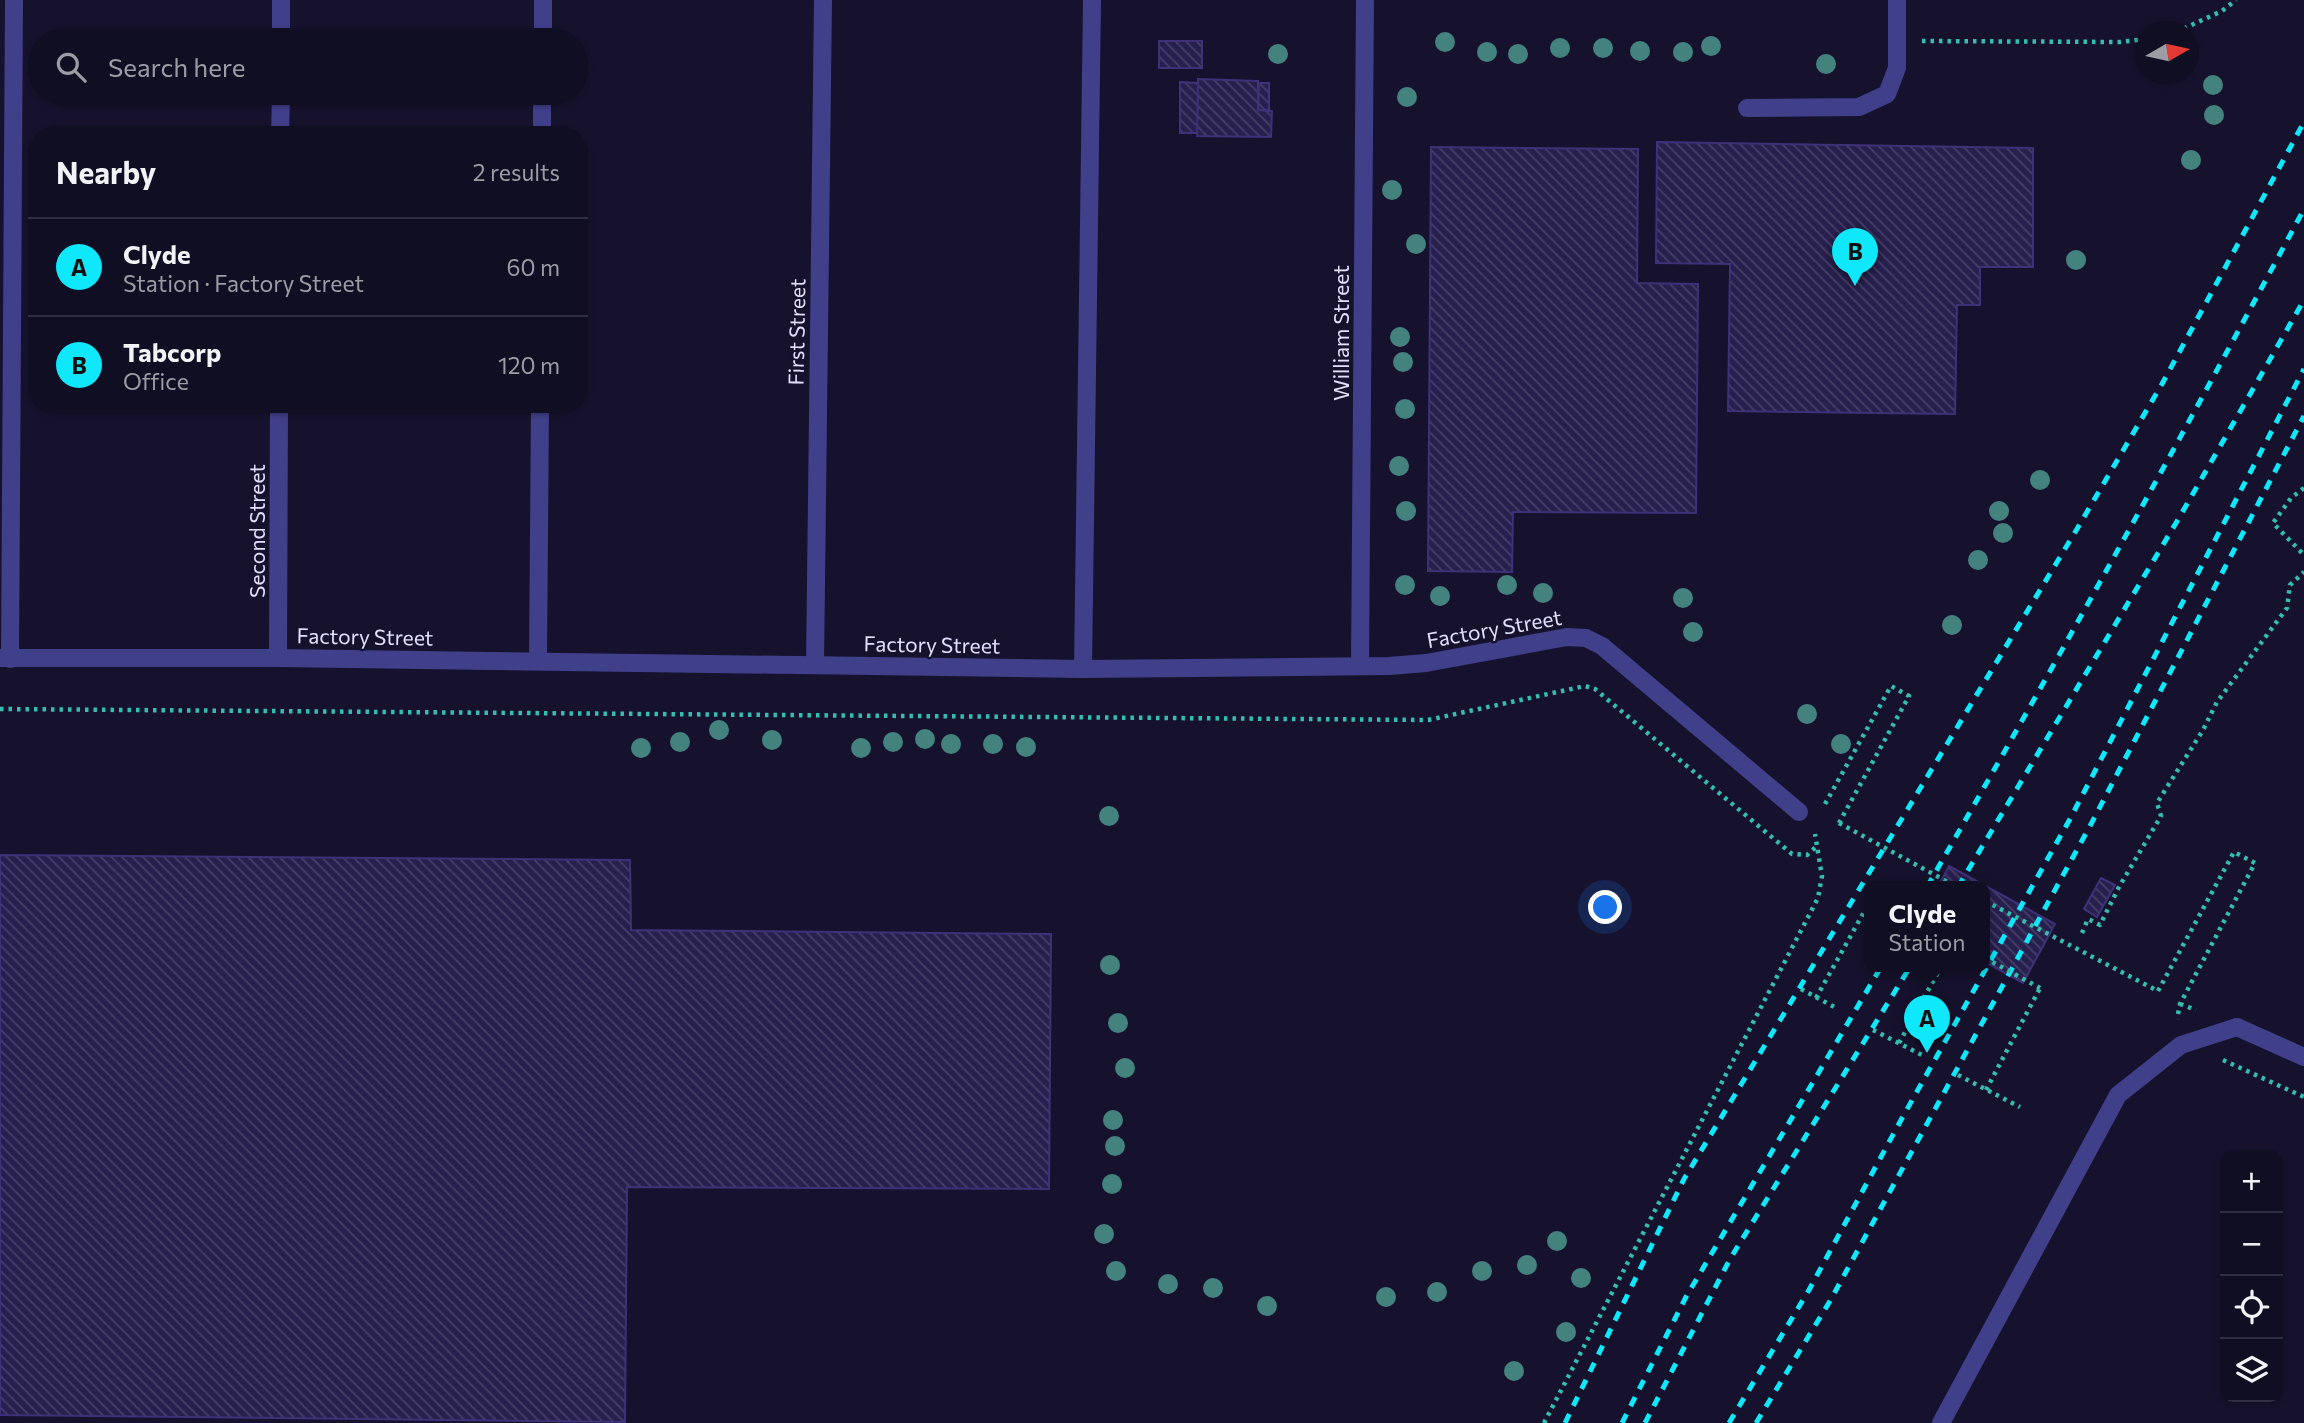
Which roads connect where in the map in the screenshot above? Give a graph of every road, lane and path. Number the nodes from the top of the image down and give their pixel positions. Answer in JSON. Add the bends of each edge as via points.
{"nodes":[{"id":1,"x":14,"y":0,"type":"edge"},
{"id":2,"x":281,"y":0,"type":"edge"},
{"id":3,"x":543,"y":0,"type":"edge"},
{"id":4,"x":823,"y":0,"type":"edge"},
{"id":5,"x":1092,"y":0,"type":"edge"},
{"id":6,"x":1365,"y":0,"type":"edge"},
{"id":7,"x":1897,"y":0,"type":"edge"},
{"id":8,"x":2236,"y":0,"type":"edge"},
{"id":9,"x":2199,"y":22,"type":"edge"},
{"id":10,"x":281,"y":28,"type":"edge"},
{"id":11,"x":543,"y":28,"type":"edge"},
{"id":12,"x":2136,"y":40,"type":"edge"},
{"id":13,"x":1897,"y":41,"type":"junction"},
{"id":14,"x":281,"y":105,"type":"edge"},
{"id":15,"x":542,"y":105,"type":"edge"},
{"id":16,"x":1747,"y":108,"type":"dead end"},
{"id":17,"x":280,"y":126,"type":"edge"},
{"id":18,"x":542,"y":126,"type":"edge"},
{"id":19,"x":279,"y":413,"type":"edge"},
{"id":20,"x":540,"y":413,"type":"edge"},
{"id":21,"x":2304,"y":488,"type":"edge"},
{"id":22,"x":2304,"y":555,"type":"edge"},
{"id":23,"x":2304,"y":572,"type":"edge"},
{"id":24,"x":278,"y":657,"type":"junction"},
{"id":25,"x":5,"y":659,"type":"edge"},
{"id":26,"x":538,"y":661,"type":"junction"},
{"id":27,"x":815,"y":665,"type":"junction"},
{"id":28,"x":1360,"y":666,"type":"junction"},
{"id":29,"x":1083,"y":669,"type":"junction"},
{"id":30,"x":0,"y":709,"type":"edge"},
{"id":31,"x":1827,"y":800,"type":"dead end"},
{"id":32,"x":1799,"y":812,"type":"dead end"},
{"id":33,"x":1814,"y":825,"type":"dead end"},
{"id":34,"x":1817,"y":846,"type":"junction"},
{"id":35,"x":1947,"y":881,"type":"edge"},
{"id":36,"x":1990,"y":904,"type":"edge"},
{"id":37,"x":1864,"y":912,"type":"edge"},
{"id":38,"x":2081,"y":933,"type":"dead end"},
{"id":39,"x":1990,"y":961,"type":"edge"},
{"id":40,"x":1938,"y":972,"type":"edge"},
{"id":41,"x":1801,"y":989,"type":"dead end"},
{"id":42,"x":1816,"y":998,"type":"junction"},
{"id":43,"x":2180,"y":1004,"type":"dead end"},
{"id":44,"x":1838,"y":1009,"type":"dead end"},
{"id":45,"x":1873,"y":1030,"type":"dead end"},
{"id":46,"x":1899,"y":1043,"type":"junction"},
{"id":47,"x":2304,"y":1057,"type":"edge"},
{"id":48,"x":1926,"y":1058,"type":"dead end"},
{"id":49,"x":1958,"y":1075,"type":"dead end"},
{"id":50,"x":1986,"y":1090,"type":"junction"},
{"id":51,"x":2020,"y":1107,"type":"dead end"},
{"id":52,"x":1544,"y":1423,"type":"edge"},
{"id":53,"x":1941,"y":1423,"type":"edge"}],
"edges":[{"from":1,"to":25,"type":"street"},
{"from":2,"to":10,"type":"street"},
{"from":3,"to":11,"type":"street"},
{"from":4,"to":27,"type":"street","name":"First Street"},
{"from":5,"to":29,"type":"street"},
{"from":6,"to":28,"type":"street","name":"William Street"},
{"from":7,"to":13,"type":"street"},
{"from":8,"to":9,"type":"path"},
{"from":12,"to":13,"type":"path"},
{"from":13,"to":16,"type":"street","via":[[1897,68],[1887,94],[1859,107]]},
{"from":14,"to":17,"type":"street"},
{"from":15,"to":18,"type":"street"},
{"from":19,"to":24,"type":"street","name":"Second Street"},
{"from":20,"to":26,"type":"street"},
{"from":21,"to":22,"type":"path","via":[[2273,523]]},
{"from":23,"to":38,"type":"path","via":[[2290,585],[2287,608],[2217,702],[2157,803],[2161,816],[2100,925],[2088,919]]},
{"from":24,"to":25,"type":"street","name":"Factory Street"},
{"from":24,"to":26,"type":"street","name":"Factory Street"},
{"from":26,"to":27,"type":"street","name":"Factory Street"},
{"from":27,"to":29,"type":"street","name":"Factory Street"},
{"from":28,"to":29,"type":"street","name":"Factory Street"},
{"from":28,"to":32,"type":"street","name":"Factory Street","via":[[1426,663],[1551,638],[1586,638],[1619,659]]},
{"from":30,"to":34,"type":"path","via":[[1429,720],[1585,686],[1595,689],[1792,855],[1807,855]]},
{"from":31,"to":35,"type":"path","bridge":true,"via":[[1891,686],[1909,696],[1839,823]]},
{"from":33,"to":34,"type":"path"},
{"from":34,"to":52,"type":"path","via":[[1822,876],[1818,898]]},
{"from":36,"to":43,"type":"path","bridge":true,"via":[[2158,991],[2234,852],[2255,863]]},
{"from":37,"to":42,"type":"path"},
{"from":39,"to":50,"type":"path","bridge":true,"via":[[2040,988]]},
{"from":40,"to":46,"type":"path"},
{"from":41,"to":42,"type":"path"},
{"from":42,"to":44,"type":"path"},
{"from":45,"to":46,"type":"path"},
{"from":46,"to":48,"type":"path"},
{"from":47,"to":53,"type":"street","via":[[2237,1027],[2181,1045],[2118,1095]]},
{"from":49,"to":50,"type":"path"},
{"from":50,"to":51,"type":"path"}]}
